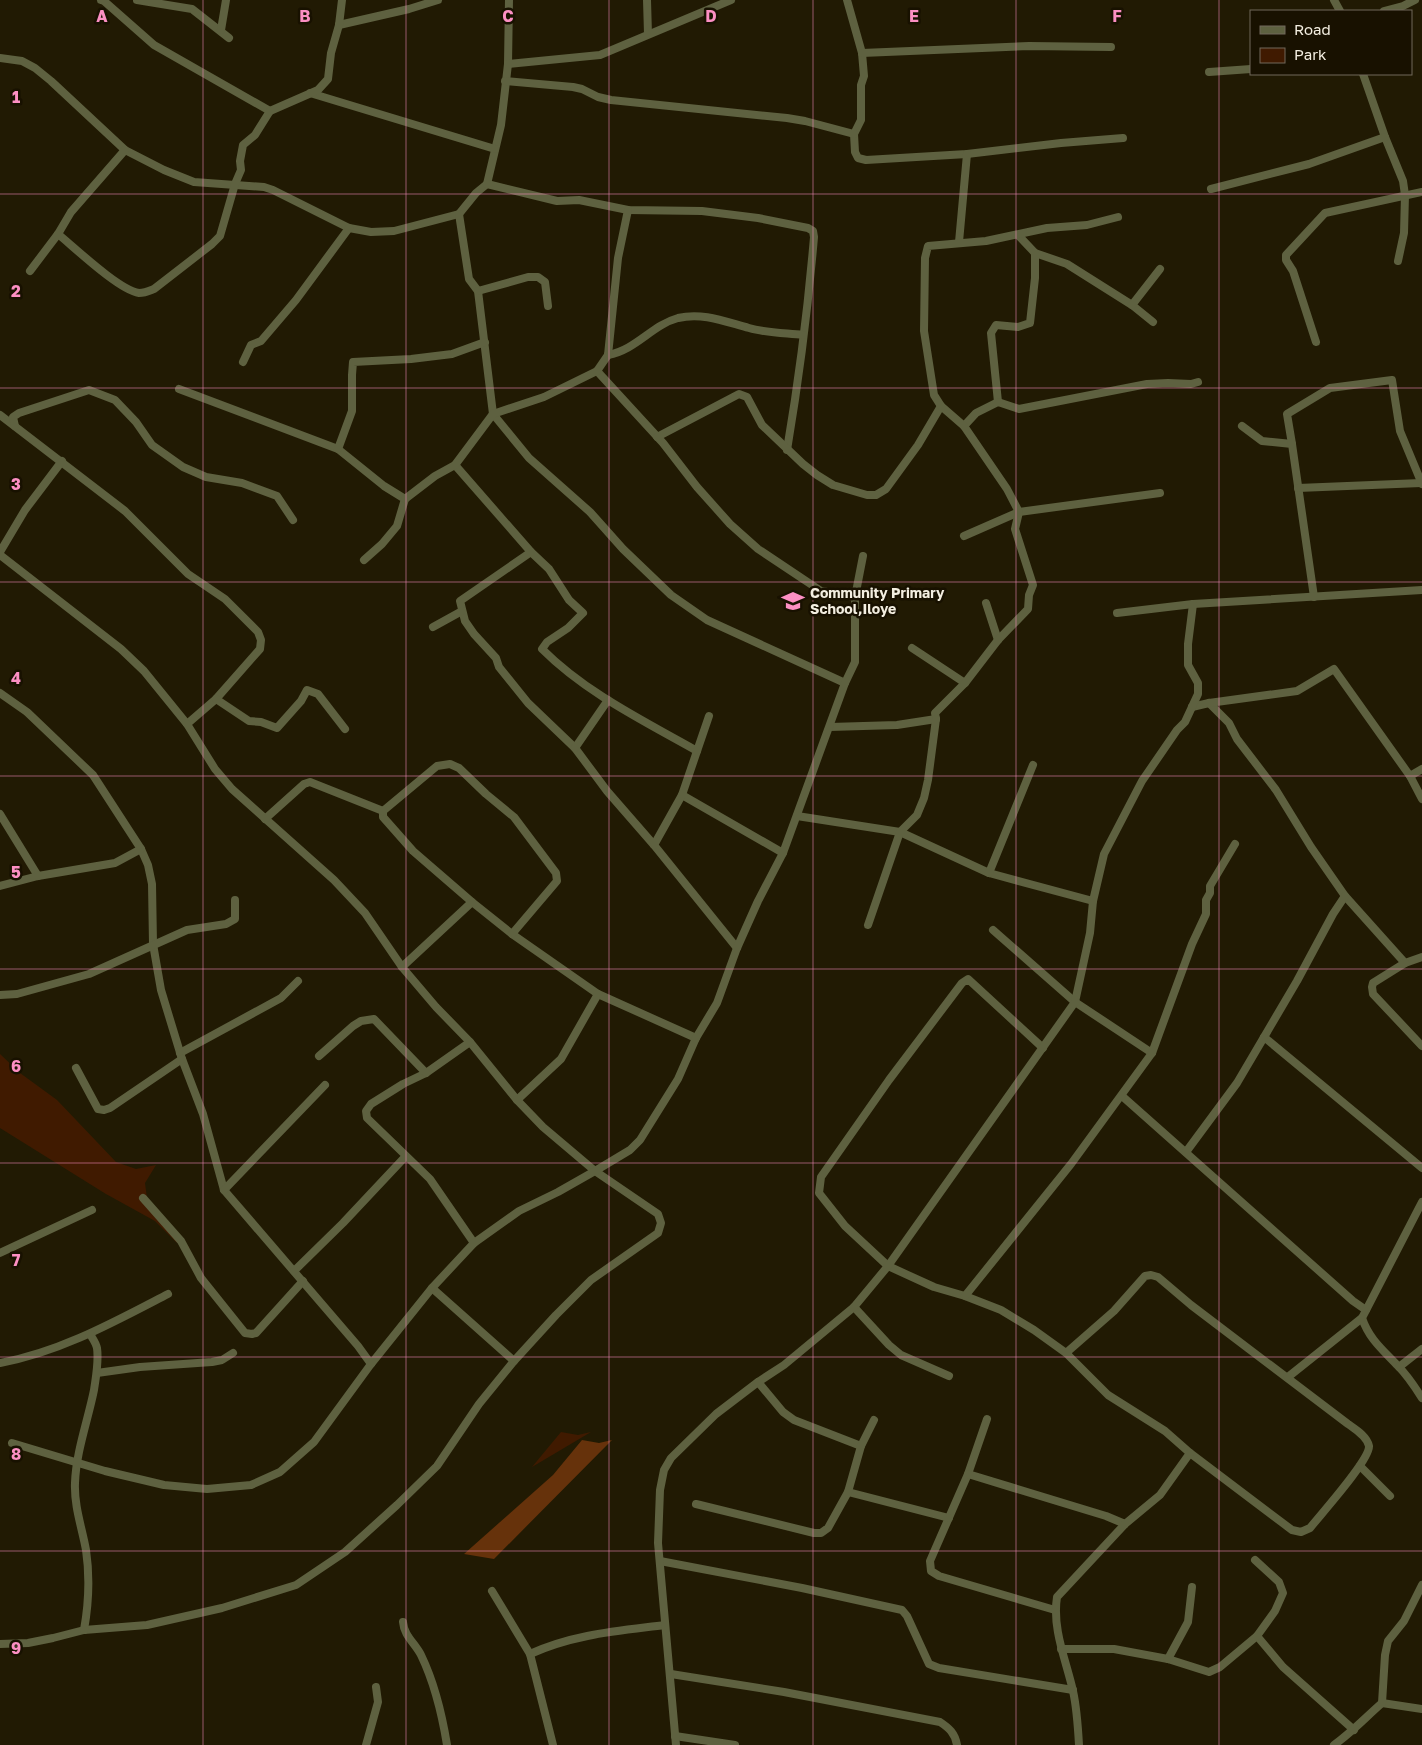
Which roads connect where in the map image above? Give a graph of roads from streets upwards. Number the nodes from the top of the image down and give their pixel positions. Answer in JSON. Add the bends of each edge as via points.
{"nodes":[{"id":1,"x":105,"y":0,"type":"edge"},
{"id":2,"x":137,"y":0,"type":"edge"},
{"id":3,"x":226,"y":0,"type":"edge"},
{"id":4,"x":342,"y":0,"type":"edge"},
{"id":5,"x":438,"y":0,"type":"edge"},
{"id":6,"x":509,"y":0,"type":"edge"},
{"id":7,"x":647,"y":0,"type":"edge"},
{"id":8,"x":731,"y":0,"type":"edge"},
{"id":9,"x":847,"y":0,"type":"edge"},
{"id":10,"x":1415,"y":0,"type":"edge"},
{"id":11,"x":1388,"y":10,"type":"edge"},
{"id":12,"x":339,"y":25,"type":"junction"},
{"id":13,"x":221,"y":30,"type":"junction"},
{"id":14,"x":648,"y":34,"type":"junction"},
{"id":15,"x":229,"y":38,"type":"dead end"},
{"id":16,"x":1111,"y":47,"type":"dead end"},
{"id":17,"x":862,"y":53,"type":"junction"},
{"id":18,"x":0,"y":58,"type":"edge"},
{"id":19,"x":508,"y":64,"type":"junction"},
{"id":20,"x":1250,"y":69,"type":"edge"},
{"id":21,"x":1209,"y":72,"type":"dead end"},
{"id":22,"x":1363,"y":75,"type":"edge"},
{"id":23,"x":505,"y":81,"type":"junction"},
{"id":24,"x":310,"y":93,"type":"junction"},
{"id":25,"x":270,"y":111,"type":"junction"},
{"id":26,"x":854,"y":134,"type":"junction"},
{"id":27,"x":1385,"y":137,"type":"junction"},
{"id":28,"x":1123,"y":138,"type":"dead end"},
{"id":29,"x":495,"y":149,"type":"junction"},
{"id":30,"x":125,"y":150,"type":"junction"},
{"id":31,"x":967,"y":154,"type":"junction"},
{"id":32,"x":235,"y":184,"type":"junction"},
{"id":33,"x":487,"y":184,"type":"junction"},
{"id":34,"x":1211,"y":189,"type":"dead end"},
{"id":35,"x":1422,"y":192,"type":"edge"},
{"id":36,"x":1406,"y":195,"type":"junction"},
{"id":37,"x":628,"y":210,"type":"junction"},
{"id":38,"x":459,"y":214,"type":"junction"},
{"id":39,"x":1118,"y":217,"type":"dead end"},
{"id":40,"x":349,"y":228,"type":"junction"},
{"id":41,"x":58,"y":234,"type":"junction"},
{"id":42,"x":1018,"y":235,"type":"junction"},
{"id":43,"x":958,"y":242,"type":"junction"},
{"id":44,"x":1035,"y":253,"type":"junction"},
{"id":45,"x":1398,"y":261,"type":"dead end"},
{"id":46,"x":1160,"y":269,"type":"dead end"},
{"id":47,"x":30,"y":271,"type":"dead end"},
{"id":48,"x":478,"y":290,"type":"junction"},
{"id":49,"x":1132,"y":305,"type":"junction"},
{"id":50,"x":548,"y":306,"type":"dead end"},
{"id":51,"x":1153,"y":322,"type":"dead end"},
{"id":52,"x":802,"y":335,"type":"junction"},
{"id":53,"x":484,"y":342,"type":"junction"},
{"id":54,"x":1316,"y":342,"type":"dead end"},
{"id":55,"x":608,"y":355,"type":"junction"},
{"id":56,"x":242,"y":362,"type":"dead end"},
{"id":57,"x":597,"y":371,"type":"junction"},
{"id":58,"x":1198,"y":382,"type":"dead end"},
{"id":59,"x":179,"y":389,"type":"dead end"},
{"id":60,"x":998,"y":402,"type":"junction"},
{"id":61,"x":941,"y":406,"type":"junction"},
{"id":62,"x":493,"y":414,"type":"junction"},
{"id":63,"x":2,"y":417,"type":"edge"},
{"id":64,"x":14,"y":421,"type":"junction"},
{"id":65,"x":964,"y":426,"type":"junction"},
{"id":66,"x":1242,"y":426,"type":"dead end"},
{"id":67,"x":657,"y":437,"type":"junction"},
{"id":68,"x":1292,"y":444,"type":"junction"},
{"id":69,"x":338,"y":449,"type":"junction"},
{"id":70,"x":787,"y":450,"type":"junction"},
{"id":71,"x":62,"y":461,"type":"junction"},
{"id":72,"x":455,"y":465,"type":"junction"},
{"id":73,"x":1421,"y":483,"type":"edge"},
{"id":74,"x":1298,"y":488,"type":"junction"},
{"id":75,"x":1160,"y":494,"type":"dead end"},
{"id":76,"x":405,"y":499,"type":"junction"},
{"id":77,"x":1019,"y":512,"type":"junction"},
{"id":78,"x":293,"y":520,"type":"dead end"},
{"id":79,"x":964,"y":536,"type":"dead end"},
{"id":80,"x":531,"y":552,"type":"junction"},
{"id":81,"x":0,"y":554,"type":"edge"},
{"id":82,"x":863,"y":556,"type":"dead end"},
{"id":83,"x":364,"y":560,"type":"dead end"},
{"id":84,"x":1422,"y":590,"type":"edge"},
{"id":85,"x":855,"y":597,"type":"junction"},
{"id":86,"x":1314,"y":597,"type":"junction"},
{"id":87,"x":986,"y":604,"type":"dead end"},
{"id":88,"x":1193,"y":604,"type":"junction"},
{"id":89,"x":462,"y":611,"type":"junction"},
{"id":90,"x":1117,"y":613,"type":"dead end"},
{"id":91,"x":433,"y":627,"type":"dead end"},
{"id":92,"x":998,"y":640,"type":"junction"},
{"id":93,"x":912,"y":648,"type":"dead end"},
{"id":94,"x":845,"y":683,"type":"junction"},
{"id":95,"x":965,"y":683,"type":"junction"},
{"id":96,"x":0,"y":693,"type":"edge"},
{"id":97,"x":216,"y":699,"type":"junction"},
{"id":98,"x":608,"y":700,"type":"junction"},
{"id":99,"x":1209,"y":703,"type":"junction"},
{"id":100,"x":1192,"y":707,"type":"junction"},
{"id":101,"x":709,"y":716,"type":"dead end"},
{"id":102,"x":936,"y":719,"type":"junction"},
{"id":103,"x":187,"y":724,"type":"junction"},
{"id":104,"x":830,"y":727,"type":"junction"},
{"id":105,"x":345,"y":729,"type":"dead end"},
{"id":106,"x":575,"y":748,"type":"junction"},
{"id":107,"x":697,"y":751,"type":"junction"},
{"id":108,"x":1033,"y":765,"type":"dead end"},
{"id":109,"x":1422,"y":769,"type":"edge"},
{"id":110,"x":1410,"y":776,"type":"junction"},
{"id":111,"x":682,"y":795,"type":"junction"},
{"id":112,"x":1422,"y":799,"type":"edge"},
{"id":113,"x":383,"y":811,"type":"junction"},
{"id":114,"x":0,"y":814,"type":"edge"},
{"id":115,"x":797,"y":816,"type":"junction"},
{"id":116,"x":265,"y":819,"type":"junction"},
{"id":117,"x":900,"y":832,"type":"junction"},
{"id":118,"x":1235,"y":844,"type":"dead end"},
{"id":119,"x":654,"y":845,"type":"junction"},
{"id":120,"x":141,"y":849,"type":"junction"},
{"id":121,"x":783,"y":853,"type":"junction"},
{"id":122,"x":989,"y":873,"type":"junction"},
{"id":123,"x":38,"y":876,"type":"junction"},
{"id":124,"x":0,"y":886,"type":"edge"},
{"id":125,"x":1345,"y":896,"type":"junction"},
{"id":126,"x":235,"y":900,"type":"dead end"},
{"id":127,"x":1093,"y":901,"type":"junction"},
{"id":128,"x":472,"y":902,"type":"junction"},
{"id":129,"x":868,"y":925,"type":"dead end"},
{"id":130,"x":993,"y":930,"type":"dead end"},
{"id":131,"x":512,"y":934,"type":"junction"},
{"id":132,"x":153,"y":944,"type":"junction"},
{"id":133,"x":737,"y":948,"type":"junction"},
{"id":134,"x":1422,"y":957,"type":"edge"},
{"id":135,"x":1405,"y":964,"type":"junction"},
{"id":136,"x":402,"y":967,"type":"junction"},
{"id":137,"x":298,"y":982,"type":"dead end"},
{"id":138,"x":598,"y":994,"type":"junction"},
{"id":139,"x":0,"y":995,"type":"edge"},
{"id":140,"x":1075,"y":1002,"type":"junction"},
{"id":141,"x":1264,"y":1037,"type":"junction"},
{"id":142,"x":696,"y":1038,"type":"junction"},
{"id":143,"x":470,"y":1042,"type":"junction"},
{"id":144,"x":1422,"y":1046,"type":"edge"},
{"id":145,"x":1043,"y":1048,"type":"junction"},
{"id":146,"x":1152,"y":1053,"type":"junction"},
{"id":147,"x":181,"y":1056,"type":"junction"},
{"id":148,"x":319,"y":1056,"type":"dead end"},
{"id":149,"x":76,"y":1068,"type":"dead end"},
{"id":150,"x":426,"y":1072,"type":"junction"},
{"id":151,"x":325,"y":1085,"type":"dead end"},
{"id":152,"x":1122,"y":1096,"type":"junction"},
{"id":153,"x":518,"y":1100,"type":"junction"},
{"id":154,"x":1186,"y":1152,"type":"junction"},
{"id":155,"x":405,"y":1157,"type":"junction"},
{"id":156,"x":1422,"y":1168,"type":"edge"},
{"id":157,"x":595,"y":1171,"type":"junction"},
{"id":158,"x":224,"y":1190,"type":"junction"},
{"id":159,"x":143,"y":1198,"type":"dead end"},
{"id":160,"x":1422,"y":1202,"type":"edge"},
{"id":161,"x":92,"y":1210,"type":"dead end"},
{"id":162,"x":474,"y":1243,"type":"junction"},
{"id":163,"x":0,"y":1253,"type":"edge"},
{"id":164,"x":888,"y":1266,"type":"junction"},
{"id":165,"x":294,"y":1271,"type":"junction"},
{"id":166,"x":302,"y":1281,"type":"junction"},
{"id":167,"x":432,"y":1288,"type":"junction"},
{"id":168,"x":168,"y":1294,"type":"dead end"},
{"id":169,"x":965,"y":1296,"type":"junction"},
{"id":170,"x":854,"y":1308,"type":"junction"},
{"id":171,"x":1366,"y":1310,"type":"junction"},
{"id":172,"x":1362,"y":1318,"type":"junction"},
{"id":173,"x":90,"y":1334,"type":"junction"},
{"id":174,"x":1422,"y":1349,"type":"edge"},
{"id":175,"x":233,"y":1353,"type":"dead end"},
{"id":176,"x":1066,"y":1353,"type":"junction"},
{"id":177,"x":514,"y":1361,"type":"junction"},
{"id":178,"x":0,"y":1363,"type":"edge"},
{"id":179,"x":371,"y":1364,"type":"junction"},
{"id":180,"x":1399,"y":1366,"type":"junction"},
{"id":181,"x":97,"y":1373,"type":"junction"},
{"id":182,"x":948,"y":1376,"type":"dead end"},
{"id":183,"x":1288,"y":1377,"type":"junction"},
{"id":184,"x":758,"y":1382,"type":"junction"},
{"id":185,"x":1422,"y":1398,"type":"edge"},
{"id":186,"x":987,"y":1419,"type":"dead end"},
{"id":187,"x":874,"y":1420,"type":"dead end"},
{"id":188,"x":12,"y":1443,"type":"dead end"},
{"id":189,"x":861,"y":1446,"type":"junction"},
{"id":190,"x":1190,"y":1453,"type":"junction"},
{"id":191,"x":77,"y":1462,"type":"junction"},
{"id":192,"x":1360,"y":1466,"type":"junction"},
{"id":193,"x":968,"y":1474,"type":"junction"},
{"id":194,"x":848,"y":1492,"type":"junction"},
{"id":195,"x":1390,"y":1496,"type":"dead end"},
{"id":196,"x":696,"y":1504,"type":"dead end"},
{"id":197,"x":949,"y":1518,"type":"junction"},
{"id":198,"x":1125,"y":1524,"type":"junction"},
{"id":199,"x":1255,"y":1560,"type":"dead end"},
{"id":200,"x":660,"y":1561,"type":"junction"},
{"id":201,"x":1422,"y":1585,"type":"edge"},
{"id":202,"x":1192,"y":1587,"type":"dead end"},
{"id":203,"x":492,"y":1591,"type":"dead end"},
{"id":204,"x":1055,"y":1610,"type":"junction"},
{"id":205,"x":403,"y":1622,"type":"dead end"},
{"id":206,"x":665,"y":1625,"type":"junction"},
{"id":207,"x":84,"y":1630,"type":"junction"},
{"id":208,"x":1257,"y":1636,"type":"junction"},
{"id":209,"x":0,"y":1644,"type":"edge"},
{"id":210,"x":1061,"y":1649,"type":"junction"},
{"id":211,"x":530,"y":1654,"type":"junction"},
{"id":212,"x":1168,"y":1659,"type":"junction"},
{"id":213,"x":670,"y":1674,"type":"junction"},
{"id":214,"x":376,"y":1687,"type":"dead end"},
{"id":215,"x":1073,"y":1690,"type":"junction"},
{"id":216,"x":1382,"y":1703,"type":"junction"},
{"id":217,"x":1422,"y":1709,"type":"edge"},
{"id":218,"x":1354,"y":1730,"type":"junction"},
{"id":219,"x":676,"y":1736,"type":"junction"},
{"id":220,"x":366,"y":1745,"type":"edge"},
{"id":221,"x":447,"y":1745,"type":"edge"},
{"id":222,"x":552,"y":1745,"type":"edge"},
{"id":223,"x":676,"y":1745,"type":"edge"},
{"id":224,"x":735,"y":1745,"type":"edge"},
{"id":225,"x":957,"y":1745,"type":"edge"},
{"id":226,"x":1079,"y":1745,"type":"edge"},
{"id":227,"x":1334,"y":1745,"type":"edge"}],
"edges":[{"from":1,"to":25,"type":"street","via":[[154,45]]},
{"from":2,"to":13,"type":"street","via":[[192,8]]},
{"from":3,"to":13,"type":"street"},
{"from":4,"to":12,"type":"street"},
{"from":5,"to":12,"type":"street"},
{"from":6,"to":19,"type":"street"},
{"from":7,"to":14,"type":"street"},
{"from":8,"to":14,"type":"street"},
{"from":9,"to":17,"type":"street"},
{"from":10,"to":11,"type":"street"},
{"from":12,"to":24,"type":"street","via":[[328,79],[318,90]]},
{"from":13,"to":15,"type":"street"},
{"from":14,"to":19,"type":"street","via":[[593,57]]},
{"from":16,"to":17,"type":"street","via":[[1029,46]]},
{"from":17,"to":26,"type":"street","via":[[861,120]]},
{"from":18,"to":30,"type":"street","via":[[22,61],[35,68]]},
{"from":19,"to":23,"type":"street"},
{"from":20,"to":21,"type":"street"},
{"from":22,"to":27,"type":"street"},
{"from":23,"to":26,"type":"street","via":[[573,87],[610,100],[796,120]]},
{"from":23,"to":29,"type":"street"},
{"from":24,"to":25,"type":"street"},
{"from":24,"to":29,"type":"street"},
{"from":25,"to":32,"type":"street","via":[[255,134],[243,145],[241,170]]},
{"from":26,"to":31,"type":"street","via":[[855,152],[858,158],[866,160]]},
{"from":27,"to":34,"type":"street","via":[[1309,164]]},
{"from":27,"to":36,"type":"street"},
{"from":28,"to":31,"type":"street"},
{"from":29,"to":33,"type":"street"},
{"from":30,"to":32,"type":"street","via":[[194,182]]},
{"from":30,"to":41,"type":"street","via":[[71,212]]},
{"from":31,"to":43,"type":"street"},
{"from":32,"to":40,"type":"street","via":[[273,190]]},
{"from":32,"to":41,"type":"street","via":[[220,236],[146,292],[133,291],[113,280]]},
{"from":33,"to":37,"type":"street","via":[[547,200],[579,200]]},
{"from":33,"to":38,"type":"street"},
{"from":35,"to":36,"type":"street"},
{"from":36,"to":45,"type":"street","via":[[1404,233]]},
{"from":36,"to":54,"type":"street","via":[[1325,213],[1286,255]]},
{"from":37,"to":52,"type":"street","via":[[716,212],[813,231],[810,292]]},
{"from":37,"to":55,"type":"street","via":[[618,258]]},
{"from":38,"to":40,"type":"street","via":[[394,231],[371,232]]},
{"from":38,"to":48,"type":"street","via":[[469,279]]},
{"from":39,"to":42,"type":"street"},
{"from":40,"to":56,"type":"street","via":[[296,300],[261,341],[252,345]]},
{"from":41,"to":47,"type":"street"},
{"from":42,"to":43,"type":"street"},
{"from":42,"to":44,"type":"street"},
{"from":43,"to":61,"type":"street","via":[[928,246],[925,258],[924,331],[934,395]]},
{"from":44,"to":49,"type":"street","via":[[1067,264]]},
{"from":44,"to":60,"type":"street","via":[[1030,323],[1018,327],[996,325],[991,333]]},
{"from":46,"to":49,"type":"street"},
{"from":48,"to":50,"type":"street","via":[[538,277],[544,282]]},
{"from":48,"to":53,"type":"street"},
{"from":49,"to":51,"type":"street"},
{"from":52,"to":55,"type":"street","via":[[757,330],[719,319],[681,317],[666,323],[626,350]]},
{"from":52,"to":70,"type":"street","via":[[802,359]]},
{"from":53,"to":62,"type":"street"},
{"from":53,"to":69,"type":"street","via":[[452,354],[353,362],[352,411]]},
{"from":55,"to":57,"type":"street"},
{"from":57,"to":62,"type":"street","via":[[544,397]]},
{"from":57,"to":67,"type":"street"},
{"from":58,"to":60,"type":"street","via":[[1147,384],[1019,408]]},
{"from":59,"to":69,"type":"street"},
{"from":60,"to":65,"type":"street","via":[[976,413]]},
{"from":61,"to":65,"type":"street"},
{"from":61,"to":70,"type":"street","via":[[918,446],[886,489],[876,495],[833,485]]},
{"from":62,"to":72,"type":"street"},
{"from":62,"to":94,"type":"street","via":[[530,458],[590,512],[671,595],[707,620]]},
{"from":63,"to":64,"type":"street"},
{"from":64,"to":71,"type":"street"},
{"from":64,"to":78,"type":"street","via":[[19,413],[89,390],[115,400],[152,445],[183,467],[206,477],[242,483],[277,496]]},
{"from":65,"to":77,"type":"street"},
{"from":66,"to":68,"type":"street","via":[[1262,440]]},
{"from":67,"to":70,"type":"street","via":[[743,394],[762,425]]},
{"from":67,"to":85,"type":"street","via":[[730,524],[758,549],[821,591]]},
{"from":68,"to":73,"type":"street","via":[[1287,414],[1330,388],[1392,380],[1400,432]]},
{"from":68,"to":74,"type":"street"},
{"from":69,"to":76,"type":"street"},
{"from":71,"to":81,"type":"street","via":[[26,510]]},
{"from":71,"to":97,"type":"street","via":[[125,511],[188,574],[225,600],[258,632],[262,640],[260,649]]},
{"from":72,"to":76,"type":"street"},
{"from":72,"to":80,"type":"street"},
{"from":73,"to":74,"type":"street"},
{"from":74,"to":86,"type":"street"},
{"from":75,"to":77,"type":"street"},
{"from":76,"to":83,"type":"street","via":[[397,526]]},
{"from":77,"to":79,"type":"street"},
{"from":77,"to":92,"type":"street","via":[[1015,529],[1032,585],[1028,609]]},
{"from":80,"to":89,"type":"street","via":[[460,601]]},
{"from":80,"to":98,"type":"street","via":[[549,569],[569,600],[583,612],[542,649]]},
{"from":81,"to":103,"type":"street","via":[[121,649],[144,671]]},
{"from":82,"to":85,"type":"street"},
{"from":84,"to":86,"type":"street"},
{"from":85,"to":94,"type":"street","via":[[854,662]]},
{"from":86,"to":88,"type":"street"},
{"from":87,"to":92,"type":"street"},
{"from":88,"to":90,"type":"street"},
{"from":88,"to":100,"type":"street","via":[[1188,665],[1198,684],[1198,694]]},
{"from":89,"to":91,"type":"street"},
{"from":89,"to":106,"type":"street","via":[[465,621],[496,658],[504,675]]},
{"from":92,"to":95,"type":"street"},
{"from":93,"to":95,"type":"street"},
{"from":94,"to":104,"type":"street"},
{"from":95,"to":102,"type":"street","via":[[935,713]]},
{"from":96,"to":120,"type":"street","via":[[27,712],[93,775]]},
{"from":97,"to":103,"type":"street"},
{"from":97,"to":105,"type":"street","via":[[248,721],[277,728],[307,690],[318,694]]},
{"from":98,"to":106,"type":"street"},
{"from":98,"to":107,"type":"street"},
{"from":99,"to":100,"type":"street"},
{"from":99,"to":110,"type":"street","via":[[1297,691],[1334,668]]},
{"from":99,"to":125,"type":"street","via":[[1229,723]]},
{"from":100,"to":127,"type":"street","via":[[1185,722],[1142,781],[1112,838],[1104,854]]},
{"from":101,"to":107,"type":"street"},
{"from":102,"to":104,"type":"street","via":[[897,725]]},
{"from":102,"to":117,"type":"street","via":[[924,798],[918,815]]},
{"from":103,"to":116,"type":"street","via":[[215,769]]},
{"from":104,"to":115,"type":"street"},
{"from":106,"to":119,"type":"street"},
{"from":107,"to":111,"type":"street"},
{"from":108,"to":122,"type":"street"},
{"from":109,"to":110,"type":"street"},
{"from":110,"to":112,"type":"street"},
{"from":111,"to":119,"type":"street"},
{"from":111,"to":121,"type":"street"},
{"from":113,"to":116,"type":"street","via":[[310,782]]},
{"from":113,"to":128,"type":"street","via":[[383,817],[412,851]]},
{"from":113,"to":131,"type":"street","via":[[437,766],[450,764],[459,768],[514,818],[556,873],[556,882]]},
{"from":114,"to":123,"type":"street"},
{"from":115,"to":117,"type":"street"},
{"from":115,"to":121,"type":"street"},
{"from":116,"to":136,"type":"street","via":[[366,913]]},
{"from":117,"to":122,"type":"street"},
{"from":117,"to":129,"type":"street"},
{"from":118,"to":146,"type":"street","via":[[1210,886],[1206,914]]},
{"from":119,"to":133,"type":"street"},
{"from":120,"to":123,"type":"street","via":[[115,863]]},
{"from":120,"to":132,"type":"street","via":[[152,884]]},
{"from":121,"to":133,"type":"street"},
{"from":122,"to":127,"type":"street"},
{"from":123,"to":124,"type":"street"},
{"from":125,"to":135,"type":"street"},
{"from":125,"to":141,"type":"street"},
{"from":126,"to":132,"type":"street","via":[[235,919],[226,924],[186,930]]},
{"from":127,"to":140,"type":"street","via":[[1090,933]]},
{"from":128,"to":131,"type":"street"},
{"from":128,"to":136,"type":"street"},
{"from":130,"to":140,"type":"street"},
{"from":131,"to":138,"type":"street"},
{"from":132,"to":139,"type":"street","via":[[89,974],[17,994]]},
{"from":132,"to":147,"type":"street","via":[[161,990]]},
{"from":133,"to":142,"type":"street","via":[[718,1003]]},
{"from":134,"to":135,"type":"street"},
{"from":135,"to":144,"type":"street","via":[[1373,983],[1373,994]]},
{"from":136,"to":143,"type":"street"},
{"from":137,"to":147,"type":"street","via":[[281,998]]},
{"from":138,"to":142,"type":"street"},
{"from":138,"to":153,"type":"street","via":[[561,1059]]},
{"from":140,"to":145,"type":"street"},
{"from":140,"to":146,"type":"street"},
{"from":141,"to":154,"type":"street","via":[[1238,1083]]},
{"from":141,"to":156,"type":"street"},
{"from":142,"to":157,"type":"street","via":[[678,1079],[640,1140],[630,1150]]},
{"from":143,"to":150,"type":"street"},
{"from":143,"to":153,"type":"street"},
{"from":145,"to":164,"type":"street"},
{"from":145,"to":164,"type":"street","via":[[968,979],[889,1080],[821,1177],[819,1193],[845,1226]]},
{"from":146,"to":152,"type":"street"},
{"from":147,"to":149,"type":"street","via":[[104,1110],[93,1103]]},
{"from":147,"to":158,"type":"street","via":[[203,1114]]},
{"from":148,"to":150,"type":"street","via":[[352,1026],[374,1019]]},
{"from":150,"to":155,"type":"street","via":[[371,1104],[366,1111],[367,1118]]},
{"from":151,"to":158,"type":"street"},
{"from":152,"to":154,"type":"street"},
{"from":152,"to":169,"type":"street"},
{"from":153,"to":157,"type":"street","via":[[543,1127]]},
{"from":154,"to":171,"type":"street"},
{"from":155,"to":162,"type":"street","via":[[430,1179]]},
{"from":155,"to":165,"type":"street"},
{"from":157,"to":162,"type":"street","via":[[519,1211]]},
{"from":157,"to":177,"type":"street","via":[[658,1214],[661,1223],[658,1233],[591,1280]]},
{"from":158,"to":165,"type":"street"},
{"from":159,"to":166,"type":"street","via":[[181,1241],[201,1278],[245,1333],[252,1334],[262,1328]]},
{"from":160,"to":171,"type":"street"},
{"from":161,"to":163,"type":"street"},
{"from":162,"to":167,"type":"street"},
{"from":164,"to":169,"type":"street","via":[[934,1287]]},
{"from":164,"to":170,"type":"street"},
{"from":165,"to":166,"type":"street"},
{"from":166,"to":179,"type":"street"},
{"from":167,"to":177,"type":"street"},
{"from":167,"to":179,"type":"street"},
{"from":168,"to":173,"type":"street"},
{"from":169,"to":176,"type":"street","via":[[1001,1310]]},
{"from":170,"to":182,"type":"street","via":[[901,1355]]},
{"from":170,"to":184,"type":"street"},
{"from":171,"to":172,"type":"street"},
{"from":172,"to":180,"type":"street","via":[[1376,1345]]},
{"from":172,"to":183,"type":"street"},
{"from":173,"to":178,"type":"street","via":[[32,1356]]},
{"from":173,"to":181,"type":"street","via":[[96,1346]]},
{"from":174,"to":180,"type":"street"},
{"from":175,"to":181,"type":"street","via":[[212,1362]]},
{"from":176,"to":183,"type":"street","via":[[1114,1311],[1145,1276],[1151,1274]]},
{"from":176,"to":190,"type":"street","via":[[1108,1395],[1164,1431]]},
{"from":177,"to":207,"type":"street","via":[[479,1404],[437,1466],[345,1552],[296,1585],[222,1608],[147,1625]]},
{"from":179,"to":191,"type":"street","via":[[314,1442],[280,1472],[251,1485],[206,1489],[164,1485]]},
{"from":180,"to":185,"type":"street"},
{"from":181,"to":191,"type":"street"},
{"from":183,"to":192,"type":"street","via":[[1364,1437],[1369,1445]]},
{"from":184,"to":189,"type":"street","via":[[794,1420]]},
{"from":184,"to":200,"type":"street","via":[[716,1414],[671,1458],[664,1470],[658,1510]]},
{"from":186,"to":193,"type":"street"},
{"from":187,"to":189,"type":"street"},
{"from":188,"to":191,"type":"street"},
{"from":189,"to":194,"type":"street"},
{"from":190,"to":192,"type":"street","via":[[1292,1530],[1301,1532],[1310,1528]]},
{"from":190,"to":198,"type":"street","via":[[1160,1495]]},
{"from":191,"to":207,"type":"street","via":[[77,1514],[86,1549],[89,1584]]},
{"from":192,"to":195,"type":"street"},
{"from":193,"to":197,"type":"street"},
{"from":193,"to":198,"type":"street"},
{"from":194,"to":196,"type":"street","via":[[828,1528],[821,1533]]},
{"from":194,"to":197,"type":"street"},
{"from":197,"to":204,"type":"street","via":[[930,1561],[931,1571]]},
{"from":198,"to":204,"type":"street","via":[[1057,1597]]},
{"from":199,"to":208,"type":"street","via":[[1279,1582],[1283,1593]]},
{"from":200,"to":206,"type":"street"},
{"from":200,"to":215,"type":"street","via":[[902,1610],[929,1664]]},
{"from":201,"to":216,"type":"street","via":[[1404,1621],[1388,1641],[1384,1656]]},
{"from":202,"to":212,"type":"street","via":[[1188,1622]]},
{"from":203,"to":211,"type":"street"},
{"from":204,"to":210,"type":"street"},
{"from":205,"to":221,"type":"street","via":[[434,1687]]},
{"from":206,"to":211,"type":"street","via":[[595,1634],[553,1644]]},
{"from":206,"to":213,"type":"street"},
{"from":207,"to":209,"type":"street","via":[[53,1638]]},
{"from":208,"to":212,"type":"street","via":[[1220,1667],[1209,1672]]},
{"from":208,"to":218,"type":"street","via":[[1283,1667]]},
{"from":210,"to":212,"type":"street","via":[[1114,1649]]},
{"from":210,"to":215,"type":"street"},
{"from":211,"to":222,"type":"street"},
{"from":213,"to":219,"type":"street"},
{"from":213,"to":225,"type":"street","via":[[940,1722],[951,1729]]},
{"from":214,"to":220,"type":"street","via":[[378,1702]]},
{"from":215,"to":226,"type":"street"},
{"from":216,"to":217,"type":"street"},
{"from":216,"to":218,"type":"street"},
{"from":218,"to":227,"type":"street"},
{"from":219,"to":223,"type":"street"},
{"from":219,"to":224,"type":"street"}]}
